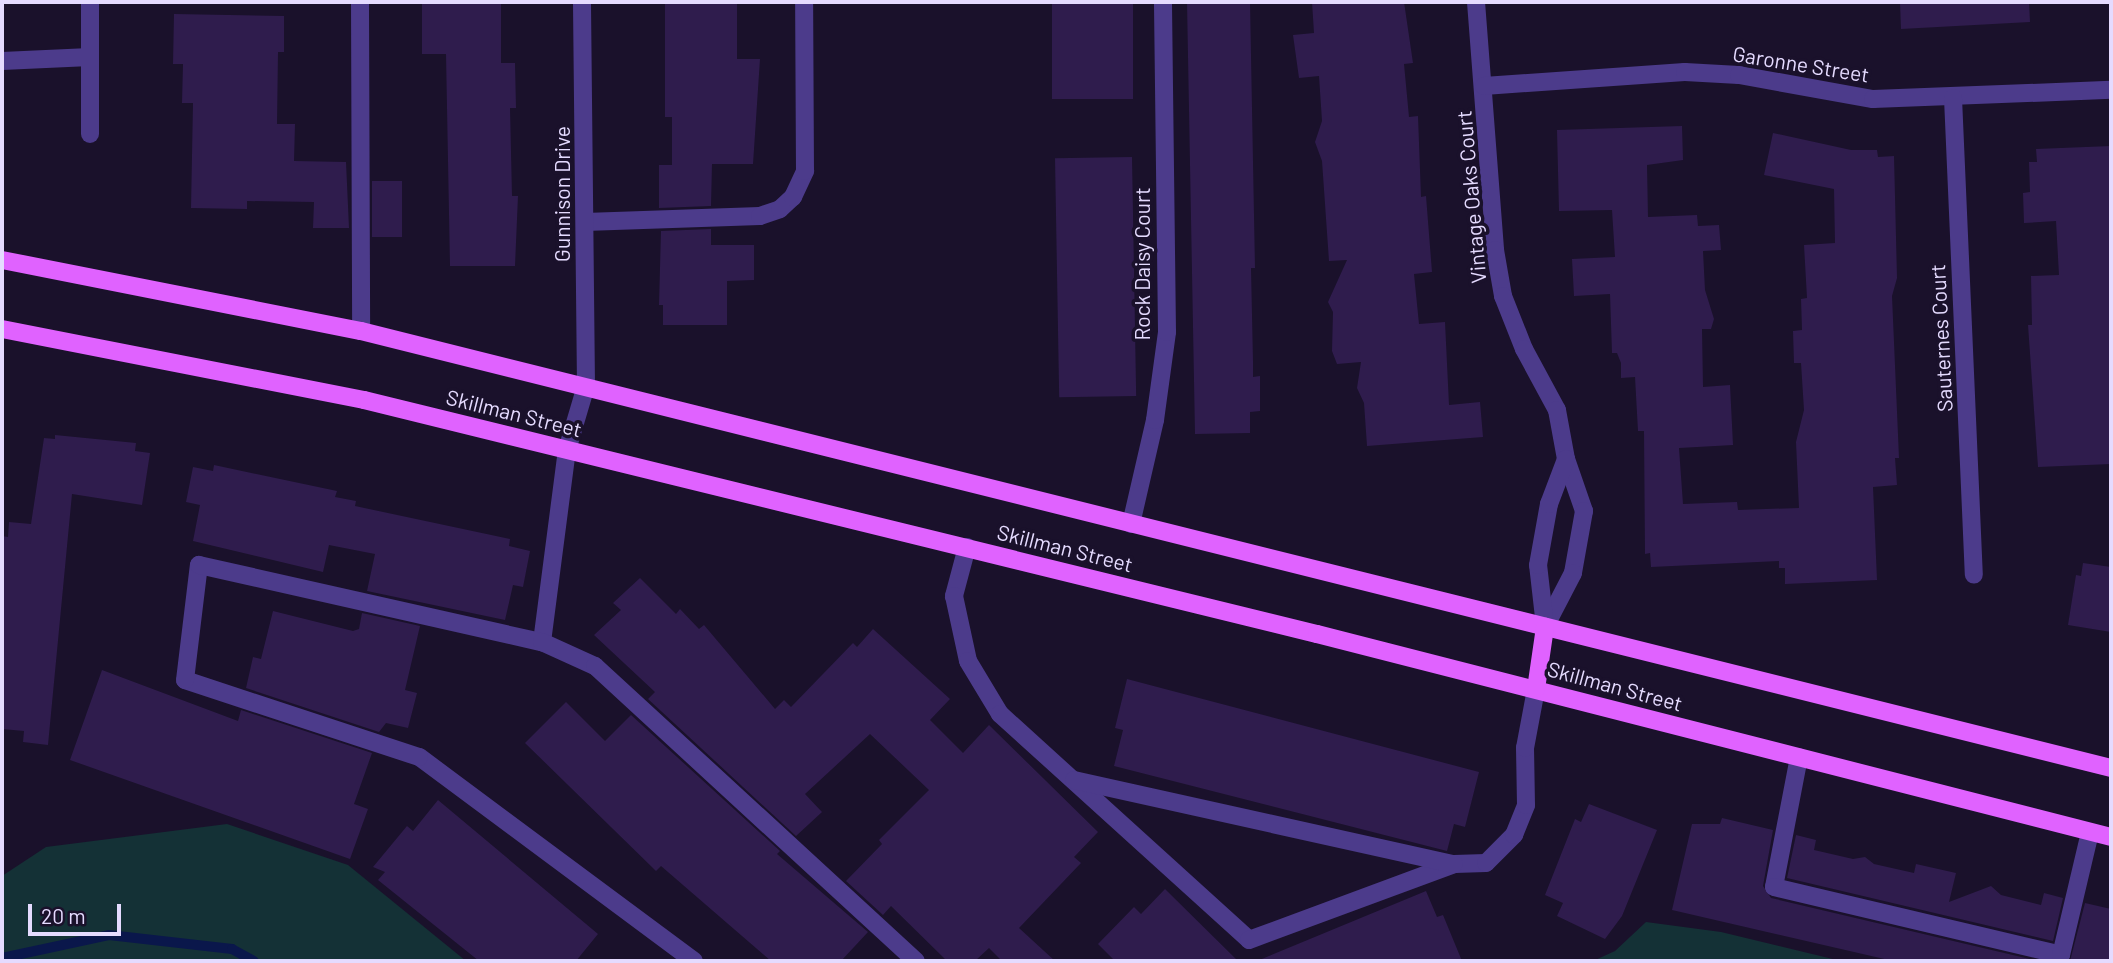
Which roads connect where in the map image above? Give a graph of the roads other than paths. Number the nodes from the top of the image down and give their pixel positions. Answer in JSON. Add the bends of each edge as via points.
{"nodes":[{"id":1,"x":90,"y":2,"type":"edge"},
{"id":2,"x":360,"y":2,"type":"edge"},
{"id":3,"x":582,"y":2,"type":"edge"},
{"id":4,"x":804,"y":2,"type":"edge"},
{"id":5,"x":1163,"y":2,"type":"edge"},
{"id":6,"x":1476,"y":2,"type":"edge"},
{"id":7,"x":90,"y":57,"type":"junction"},
{"id":8,"x":2,"y":61,"type":"edge"},
{"id":9,"x":1484,"y":86,"type":"junction"},
{"id":10,"x":2111,"y":90,"type":"edge"},
{"id":11,"x":1953,"y":98,"type":"junction"},
{"id":12,"x":90,"y":134,"type":"dead end"},
{"id":13,"x":585,"y":222,"type":"junction"},
{"id":14,"x":2,"y":260,"type":"edge"},
{"id":15,"x":2,"y":329,"type":"edge"},
{"id":16,"x":361,"y":331,"type":"junction"},
{"id":17,"x":586,"y":386,"type":"junction"},
{"id":18,"x":567,"y":450,"type":"junction"},
{"id":19,"x":1566,"y":459,"type":"junction"},
{"id":20,"x":1131,"y":524,"type":"junction"},
{"id":21,"x":967,"y":547,"type":"junction"},
{"id":22,"x":1974,"y":575,"type":"dead end"},
{"id":23,"x":1545,"y":626,"type":"junction"},
{"id":24,"x":542,"y":642,"type":"junction"},
{"id":25,"x":1536,"y":689,"type":"junction"},
{"id":26,"x":1799,"y":757,"type":"junction"},
{"id":27,"x":2111,"y":768,"type":"edge"},
{"id":28,"x":1072,"y":780,"type":"junction"},
{"id":29,"x":2090,"y":832,"type":"junction"},
{"id":30,"x":2111,"y":837,"type":"edge"},
{"id":31,"x":1454,"y":864,"type":"junction"},
{"id":32,"x":694,"y":961,"type":"edge"},
{"id":33,"x":916,"y":961,"type":"edge"}],
"edges":[{"from":1,"to":7,"type":"street"},
{"from":2,"to":16,"type":"street"},
{"from":3,"to":13,"type":"street","name":"Gunnison Drive"},
{"from":4,"to":13,"type":"street","via":[[805,171],[793,197],[780,209],[760,216]]},
{"from":5,"to":20,"type":"street","name":"Rock Daisy Court","via":[[1167,332],[1155,420]]},
{"from":6,"to":9,"type":"street","name":"Vintage Oaks Court"},
{"from":7,"to":8,"type":"street"},
{"from":7,"to":12,"type":"street"},
{"from":9,"to":11,"type":"street","name":"Garonne Street","via":[[1685,72],[1739,75],[1873,99]]},
{"from":9,"to":19,"type":"street","name":"Vintage Oaks Court","via":[[1495,250],[1503,296],[1557,410]]},
{"from":10,"to":11,"type":"street","name":"Garonne Street"},
{"from":11,"to":22,"type":"street","name":"Sauternes Court"},
{"from":13,"to":17,"type":"street","name":"Gunnison Drive"},
{"from":14,"to":16,"type":"main road","name":"Skillman Street"},
{"from":15,"to":18,"type":"main road","name":"Skillman Street","via":[[364,400]]},
{"from":16,"to":17,"type":"main road","name":"Skillman Street"},
{"from":17,"to":18,"type":"street","name":"Gunnison Drive"},
{"from":17,"to":20,"type":"main road","name":"Skillman Street"},
{"from":18,"to":21,"type":"main road","name":"Skillman Street"},
{"from":18,"to":24,"type":"street","name":"Gunnison Drive"},
{"from":19,"to":23,"type":"street","via":[[1549,505],[1538,565]]},
{"from":19,"to":23,"type":"street","name":"Vintage Oaks Court","via":[[1584,511],[1573,573]]},
{"from":20,"to":23,"type":"main road","name":"Skillman Street"},
{"from":21,"to":25,"type":"main road","name":"Skillman Street"},
{"from":21,"to":28,"type":"street","via":[[954,596],[968,661],[1000,714]]},
{"from":23,"to":25,"type":"main road"},
{"from":23,"to":27,"type":"main road","name":"Skillman Street"},
{"from":24,"to":32,"type":"street","via":[[199,565],[185,680],[419,757]]},
{"from":24,"to":33,"type":"street","via":[[595,666]]},
{"from":25,"to":26,"type":"main road","name":"Skillman Street"},
{"from":25,"to":31,"type":"street","via":[[1525,748],[1526,805],[1514,835],[1486,863]]},
{"from":26,"to":29,"type":"main road","name":"Skillman Street"},
{"from":26,"to":29,"type":"street","via":[[1774,887],[2061,955]]},
{"from":28,"to":31,"type":"street"},
{"from":28,"to":31,"type":"street","via":[[1249,940]]},
{"from":29,"to":30,"type":"main road","name":"Skillman Street"}]}
